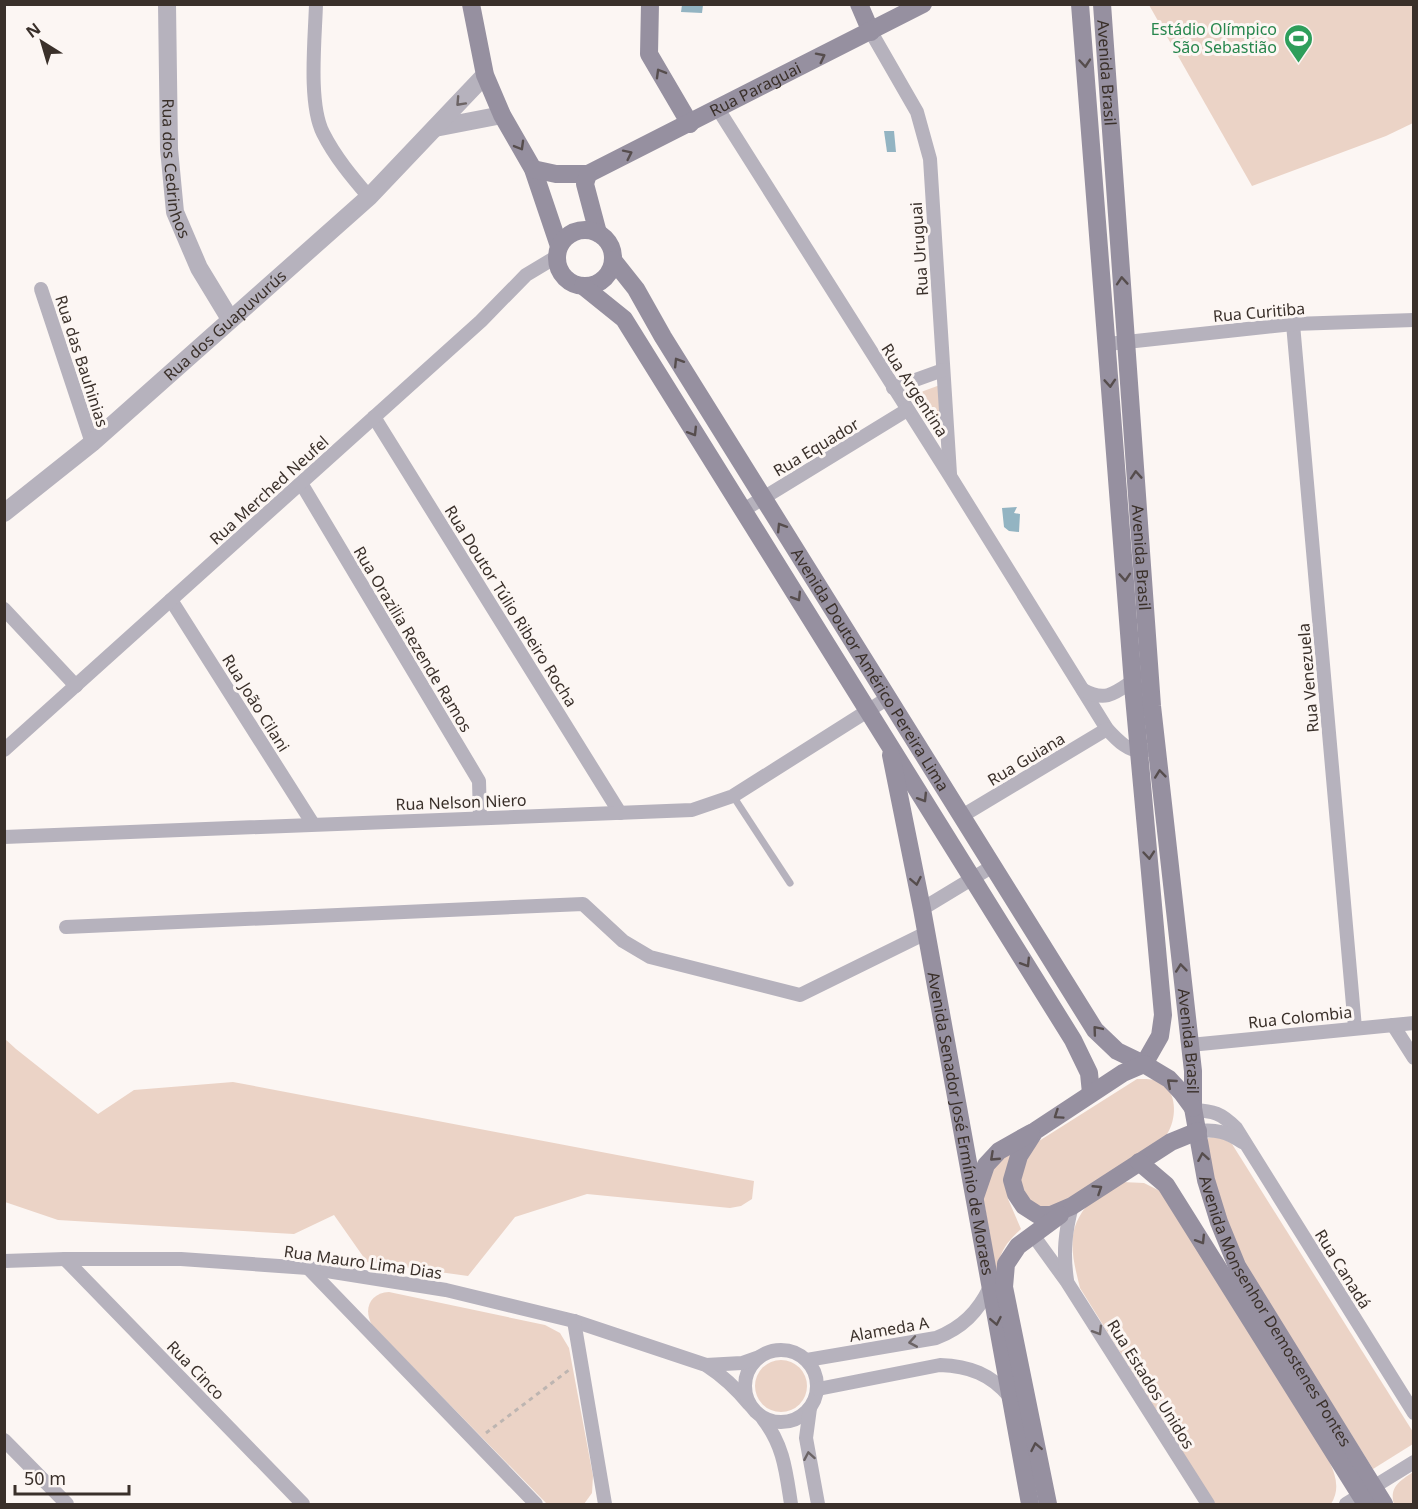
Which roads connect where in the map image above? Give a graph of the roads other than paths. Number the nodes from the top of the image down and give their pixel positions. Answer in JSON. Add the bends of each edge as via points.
{"nodes":[{"id":1,"x":167,"y":4,"type":"edge"},
{"id":2,"x":316,"y":4,"type":"edge"},
{"id":3,"x":471,"y":4,"type":"edge"},
{"id":4,"x":650,"y":4,"type":"edge"},
{"id":5,"x":859,"y":4,"type":"edge"},
{"id":6,"x":923,"y":4,"type":"edge"},
{"id":7,"x":1080,"y":4,"type":"edge"},
{"id":8,"x":1102,"y":4,"type":"edge"},
{"id":9,"x":871,"y":32,"type":"junction"},
{"id":10,"x":485,"y":75,"type":"junction"},
{"id":11,"x":718,"y":109,"type":"junction"},
{"id":12,"x":502,"y":115,"type":"junction"},
{"id":13,"x":690,"y":124,"type":"junction"},
{"id":14,"x":435,"y":128,"type":"junction"},
{"id":15,"x":533,"y":169,"type":"junction"},
{"id":16,"x":588,"y":174,"type":"junction"},
{"id":17,"x":369,"y":197,"type":"junction"},
{"id":18,"x":597,"y":233,"type":"junction"},
{"id":19,"x":558,"y":251,"type":"junction"},
{"id":20,"x":613,"y":260,"type":"junction"},
{"id":21,"x":583,"y":286,"type":"junction"},
{"id":22,"x":41,"y":289,"type":"dead end"},
{"id":23,"x":230,"y":319,"type":"junction"},
{"id":24,"x":1413,"y":320,"type":"edge"},
{"id":25,"x":1293,"y":324,"type":"junction"},
{"id":26,"x":1127,"y":342,"type":"junction"},
{"id":27,"x":1108,"y":344,"type":"junction"},
{"id":28,"x":944,"y":370,"type":"junction"},
{"id":29,"x":893,"y":388,"type":"junction"},
{"id":30,"x":908,"y":411,"type":"junction"},
{"id":31,"x":374,"y":417,"type":"junction"},
{"id":32,"x":92,"y":443,"type":"junction"},
{"id":33,"x":950,"y":476,"type":"junction"},
{"id":34,"x":301,"y":483,"type":"junction"},
{"id":35,"x":763,"y":498,"type":"junction"},
{"id":36,"x":742,"y":511,"type":"junction"},
{"id":37,"x":4,"y":513,"type":"edge"},
{"id":38,"x":171,"y":600,"type":"junction"},
{"id":39,"x":4,"y":609,"type":"edge"},
{"id":40,"x":1133,"y":681,"type":"junction"},
{"id":41,"x":76,"y":686,"type":"junction"},
{"id":42,"x":1083,"y":690,"type":"junction"},
{"id":43,"x":888,"y":698,"type":"junction"},
{"id":44,"x":868,"y":710,"type":"junction"},
{"id":45,"x":1107,"y":729,"type":"junction"},
{"id":46,"x":888,"y":742,"type":"junction"},
{"id":47,"x":4,"y":750,"type":"edge"},
{"id":48,"x":1148,"y":751,"type":"junction"},
{"id":49,"x":733,"y":796,"type":"junction"},
{"id":50,"x":620,"y":813,"type":"junction"},
{"id":51,"x":962,"y":816,"type":"junction"},
{"id":52,"x":480,"y":817,"type":"junction"},
{"id":53,"x":313,"y":824,"type":"junction"},
{"id":54,"x":4,"y":837,"type":"edge"},
{"id":55,"x":993,"y":866,"type":"junction"},
{"id":56,"x":973,"y":878,"type":"junction"},
{"id":57,"x":790,"y":883,"type":"dead end"},
{"id":58,"x":1153,"y":899,"type":"junction"},
{"id":59,"x":1174,"y":900,"type":"junction"},
{"id":60,"x":922,"y":909,"type":"junction"},
{"id":61,"x":66,"y":927,"type":"dead end"},
{"id":62,"x":1031,"y":927,"type":"junction"},
{"id":63,"x":926,"y":933,"type":"junction"},
{"id":64,"x":1011,"y":940,"type":"junction"},
{"id":65,"x":1065,"y":981,"type":"junction"},
{"id":66,"x":1044,"y":993,"type":"junction"},
{"id":67,"x":1413,"y":1023,"type":"edge"},
{"id":68,"x":1393,"y":1025,"type":"junction"},
{"id":69,"x":1355,"y":1028,"type":"junction"},
{"id":70,"x":1190,"y":1045,"type":"junction"},
{"id":71,"x":1413,"y":1058,"type":"edge"},
{"id":72,"x":1144,"y":1064,"type":"junction"},
{"id":73,"x":1091,"y":1093,"type":"junction"},
{"id":74,"x":1193,"y":1109,"type":"junction"},
{"id":75,"x":1035,"y":1131,"type":"junction"},
{"id":76,"x":1198,"y":1131,"type":"junction"},
{"id":77,"x":1244,"y":1143,"type":"junction"},
{"id":78,"x":1139,"y":1162,"type":"junction"},
{"id":79,"x":1016,"y":1194,"type":"junction"},
{"id":80,"x":974,"y":1200,"type":"junction"},
{"id":81,"x":1072,"y":1206,"type":"junction"},
{"id":82,"x":1033,"y":1234,"type":"junction"},
{"id":83,"x":65,"y":1259,"type":"junction"},
{"id":84,"x":4,"y":1262,"type":"edge"},
{"id":85,"x":308,"y":1268,"type":"junction"},
{"id":86,"x":1067,"y":1282,"type":"junction"},
{"id":87,"x":990,"y":1287,"type":"junction"},
{"id":88,"x":574,"y":1322,"type":"junction"},
{"id":89,"x":759,"y":1357,"type":"junction"},
{"id":90,"x":807,"y":1360,"type":"junction"},
{"id":91,"x":706,"y":1365,"type":"junction"},
{"id":92,"x":818,"y":1389,"type":"junction"},
{"id":93,"x":1010,"y":1397,"type":"junction"},
{"id":94,"x":749,"y":1404,"type":"junction"},
{"id":95,"x":810,"y":1408,"type":"junction"},
{"id":96,"x":1413,"y":1413,"type":"edge"},
{"id":97,"x":764,"y":1419,"type":"junction"},
{"id":98,"x":4,"y":1440,"type":"edge"},
{"id":99,"x":1413,"y":1462,"type":"edge"},
{"id":100,"x":1362,"y":1498,"type":"edge"},
{"id":101,"x":601,"y":1501,"type":"edge"},
{"id":102,"x":67,"y":1504,"type":"edge"},
{"id":103,"x":303,"y":1504,"type":"edge"},
{"id":104,"x":536,"y":1504,"type":"edge"},
{"id":105,"x":791,"y":1504,"type":"edge"},
{"id":106,"x":818,"y":1504,"type":"edge"},
{"id":107,"x":1030,"y":1504,"type":"edge"},
{"id":108,"x":1048,"y":1504,"type":"edge"},
{"id":109,"x":1208,"y":1504,"type":"edge"},
{"id":110,"x":1384,"y":1504,"type":"edge"}],
"edges":[{"from":1,"to":23,"type":"street","name":"Rua dos Cedrinhos","via":[[169,149],[175,212],[199,268]]},
{"from":2,"to":17,"type":"street","via":[[314,93],[322,131],[341,163]]},
{"from":3,"to":10,"type":"main road"},
{"from":13,"to":4,"type":"main road","one_way":true,"via":[[649,54]]},
{"from":5,"to":9,"type":"main road"},
{"from":6,"to":9,"type":"main road","name":"Rua Paraguai"},
{"from":7,"to":27,"type":"main road","name":"Avenida Brasil","one_way":true},
{"from":26,"to":8,"type":"main road","name":"Avenida Brasil","one_way":true},
{"from":11,"to":9,"type":"main road","name":"Rua Paraguai","one_way":true},
{"from":9,"to":28,"type":"street","name":"Rua Uruguai","via":[[917,112],[930,159]]},
{"from":10,"to":12,"type":"main road"},
{"from":10,"to":14,"type":"street","name":"Rua dos Guapuvurús","one_way":true},
{"from":11,"to":13,"type":"main road","name":"Rua Paraguai"},
{"from":11,"to":29,"type":"street","name":"Rua Argentina"},
{"from":12,"to":14,"type":"street"},
{"from":12,"to":15,"type":"main road","one_way":true},
{"from":16,"to":13,"type":"main road","name":"Rua Paraguai","one_way":true},
{"from":14,"to":17,"type":"street","name":"Rua dos Guapuvurús"},
{"from":15,"to":16,"type":"main road","name":"Rua Paraguai"},
{"from":15,"to":19,"type":"main road"},
{"from":16,"to":18,"type":"main road","via":[[585,184]]},
{"from":17,"to":23,"type":"street","name":"Rua dos Guapuvurús"},
{"from":18,"to":19,"type":"main road","via":[[576,231],[566,237]]},
{"from":18,"to":20,"type":"main road","via":[[612,249]]},
{"from":19,"to":21,"type":"main road","via":[[558,267],[566,279]]},
{"from":19,"to":31,"type":"street","name":"Rua Merched Neufel","via":[[526,275]]},
{"from":20,"to":21,"type":"main road","via":[[604,279]]},
{"from":35,"to":20,"type":"main road","name":"Avenida Doutor Américo Pereira Lima","one_way":true,"via":[[636,289]]},
{"from":21,"to":36,"type":"main road","name":"Avenida Doutor Américo Pereira Lima","one_way":true,"via":[[624,319]]},
{"from":22,"to":32,"type":"street","name":"Rua das Bauhinias"},
{"from":23,"to":32,"type":"street","name":"Rua dos Guapuvurús"},
{"from":24,"to":25,"type":"street","name":"Rua Curitiba"},
{"from":25,"to":26,"type":"street","name":"Rua Curitiba"},
{"from":25,"to":69,"type":"street","name":"Rua Venezuela"},
{"from":26,"to":27,"type":"street","name":"Rua Curitiba"},
{"from":48,"to":26,"type":"main road","name":"Avenida Brasil","one_way":true},
{"from":27,"to":40,"type":"main road","name":"Avenida Brasil","one_way":true},
{"from":28,"to":29,"type":"street"},
{"from":28,"to":33,"type":"street","name":"Rua Uruguai"},
{"from":29,"to":30,"type":"street","name":"Rua Argentina"},
{"from":30,"to":33,"type":"street","name":"Rua Argentina"},
{"from":30,"to":35,"type":"street","name":"Rua Equador"},
{"from":31,"to":34,"type":"street","name":"Rua Merched Neufel"},
{"from":31,"to":50,"type":"street","name":"Rua Doutor Túlio Ribeiro Rocha"},
{"from":32,"to":37,"type":"street","name":"Rua dos Guapuvurús"},
{"from":33,"to":42,"type":"street","name":"Rua Argentina"},
{"from":34,"to":38,"type":"street","name":"Rua Merched Neufel"},
{"from":34,"to":52,"type":"street","name":"Rua Orazilia Rezende Ramos","via":[[479,781]]},
{"from":35,"to":36,"type":"street","name":"Rua Equador"},
{"from":43,"to":35,"type":"main road","name":"Avenida Doutor Américo Pereira Lima","one_way":true},
{"from":36,"to":44,"type":"main road","name":"Avenida Doutor Américo Pereira Lima","one_way":true},
{"from":38,"to":41,"type":"street","name":"Rua Merched Neufel"},
{"from":38,"to":53,"type":"street","name":"Rua João Cilani"},
{"from":39,"to":41,"type":"street"},
{"from":40,"to":42,"type":"street","via":[[1105,697]]},
{"from":40,"to":48,"type":"main road","name":"Avenida Brasil"},
{"from":41,"to":47,"type":"street","name":"Rua Merched Neufel"},
{"from":42,"to":45,"type":"street","name":"Rua Argentina"},
{"from":43,"to":44,"type":"street","name":"Rua Nelson Niero"},
{"from":43,"to":51,"type":"main road","name":"Avenida Doutor Américo Pereira Lima"},
{"from":44,"to":46,"type":"main road","name":"Avenida Doutor Américo Pereira Lima"},
{"from":44,"to":49,"type":"street","name":"Rua Nelson Niero"},
{"from":45,"to":48,"type":"street","name":"Rua Argentina","via":[[1121,744]]},
{"from":45,"to":51,"type":"street","name":"Rua Guiana"},
{"from":46,"to":56,"type":"main road","name":"Avenida Doutor Américo Pereira Lima","one_way":true},
{"from":46,"to":60,"type":"main road","name":"Avenida Senador José Ermínio de Moraes","one_way":true},
{"from":48,"to":58,"type":"main road","name":"Avenida Brasil","one_way":true},
{"from":59,"to":48,"type":"main road","name":"Avenida Brasil","one_way":true},
{"from":49,"to":50,"type":"street","name":"Rua Nelson Niero","via":[[692,810]]},
{"from":49,"to":57,"type":"lane"},
{"from":50,"to":52,"type":"street","name":"Rua Nelson Niero"},
{"from":51,"to":55,"type":"main road","name":"Avenida Doutor Américo Pereira Lima"},
{"from":52,"to":53,"type":"street","name":"Rua Nelson Niero"},
{"from":53,"to":54,"type":"street","name":"Rua Nelson Niero"},
{"from":55,"to":56,"type":"street"},
{"from":55,"to":62,"type":"main road","name":"Avenida Doutor Américo Pereira Lima"},
{"from":56,"to":60,"type":"street"},
{"from":56,"to":64,"type":"main road","name":"Avenida Doutor Américo Pereira Lima"},
{"from":58,"to":59,"type":"main road"},
{"from":58,"to":72,"type":"main road","name":"Avenida Brasil","via":[[1163,1015],[1160,1036]]},
{"from":70,"to":59,"type":"main road","name":"Avenida Brasil","one_way":true},
{"from":60,"to":63,"type":"main road","name":"Avenida Senador José Ermínio de Moraes"},
{"from":61,"to":63,"type":"street","via":[[583,904],[623,941],[650,957],[800,995]]},
{"from":62,"to":64,"type":"main road"},
{"from":62,"to":65,"type":"main road","name":"Avenida Doutor Américo Pereira Lima"},
{"from":63,"to":80,"type":"main road","name":"Avenida Senador José Ermínio de Moraes"},
{"from":64,"to":66,"type":"main road","name":"Avenida Doutor Américo Pereira Lima","one_way":true},
{"from":65,"to":66,"type":"lane"},
{"from":72,"to":65,"type":"main road","name":"Avenida Doutor Américo Pereira Lima","one_way":true,"via":[[1117,1052],[1095,1030]]},
{"from":66,"to":73,"type":"main road","name":"Avenida Doutor Américo Pereira Lima","via":[[1089,1072]]},
{"from":67,"to":68,"type":"street","name":"Rua Colombia"},
{"from":68,"to":69,"type":"street","name":"Rua Colombia"},
{"from":68,"to":71,"type":"street"},
{"from":69,"to":70,"type":"street","name":"Rua Colombia"},
{"from":70,"to":74,"type":"main road","name":"Avenida Brasil"},
{"from":72,"to":73,"type":"main road"},
{"from":74,"to":72,"type":"main road","name":"Avenida Doutor Américo Pereira Lima","one_way":true,"via":[[1169,1080]]},
{"from":73,"to":75,"type":"main road","one_way":true},
{"from":74,"to":76,"type":"main road","name":"Avenida Monsenhor Demostenes Pontes"},
{"from":74,"to":77,"type":"street","name":"Rua Canadá","via":[[1223,1115]]},
{"from":75,"to":79,"type":"main road","via":[[1018,1156],[1012,1180]]},
{"from":75,"to":80,"type":"main road","one_way":true,"via":[[999,1151],[986,1164]]},
{"from":76,"to":77,"type":"street","via":[[1220,1130]]},
{"from":76,"to":78,"type":"main road"},
{"from":100,"to":76,"type":"main road","name":"Avenida Monsenhor Demostenes Pontes","one_way":true,"via":[[1237,1266],[1218,1222]]},
{"from":77,"to":96,"type":"street","name":"Rua Canadá"},
{"from":81,"to":78,"type":"main road","one_way":true},
{"from":78,"to":100,"type":"main road","name":"Avenida Monsenhor Demostenes Pontes","one_way":true,"via":[[1166,1185]]},
{"from":79,"to":81,"type":"main road","via":[[1024,1206],[1038,1215],[1051,1215]]},
{"from":79,"to":82,"type":"main road","via":[[1021,1214]]},
{"from":80,"to":87,"type":"main road","name":"Avenida Senador José Ermínio de Moraes"},
{"from":81,"to":82,"type":"main road","name":"Avenida Senador José Ermínio de Moraes"},
{"from":81,"to":86,"type":"street","via":[[1064,1257]]},
{"from":82,"to":86,"type":"street","name":"Rua Estados Unidos"},
{"from":108,"to":82,"type":"main road","name":"Avenida Senador José Ermínio de Moraes","one_way":true,"via":[[1004,1287],[1006,1264],[1018,1245]]},
{"from":83,"to":84,"type":"street","name":"Rua Mauro Lima Dias"},
{"from":83,"to":85,"type":"street","name":"Rua Mauro Lima Dias","via":[[182,1259]]},
{"from":83,"to":103,"type":"street","name":"Rua Cinco"},
{"from":85,"to":88,"type":"street","name":"Rua Mauro Lima Dias","via":[[446,1290]]},
{"from":85,"to":104,"type":"street"},
{"from":86,"to":109,"type":"street","name":"Rua Estados Unidos","one_way":true},
{"from":87,"to":90,"type":"street","name":"Alameda A","one_way":true,"via":[[973,1314],[959,1327],[936,1338]]},
{"from":87,"to":93,"type":"main road","name":"Avenida Senador José Ermínio de Moraes","one_way":true},
{"from":88,"to":91,"type":"street","name":"Rua Mauro Lima Dias"},
{"from":88,"to":101,"type":"street"},
{"from":89,"to":90,"type":"street","via":[[789,1350]]},
{"from":89,"to":91,"type":"street","via":[[742,1363]]},
{"from":89,"to":94,"type":"street","via":[[744,1384]]},
{"from":90,"to":92,"type":"street"},
{"from":91,"to":94,"type":"street","via":[[737,1389]]},
{"from":92,"to":93,"type":"street","via":[[940,1365],[967,1368],[991,1378]]},
{"from":92,"to":95,"type":"street"},
{"from":93,"to":107,"type":"main road","name":"Avenida Senador José Ermínio de Moraes"},
{"from":94,"to":97,"type":"street"},
{"from":95,"to":97,"type":"street","via":[[794,1420]]},
{"from":106,"to":95,"type":"street","one_way":true,"via":[[806,1438]]},
{"from":97,"to":105,"type":"street","via":[[783,1456]]},
{"from":98,"to":102,"type":"street"},
{"from":99,"to":100,"type":"street"},
{"from":100,"to":110,"type":"main road","name":"Avenida Monsenhor Demostenes Pontes"}]}
